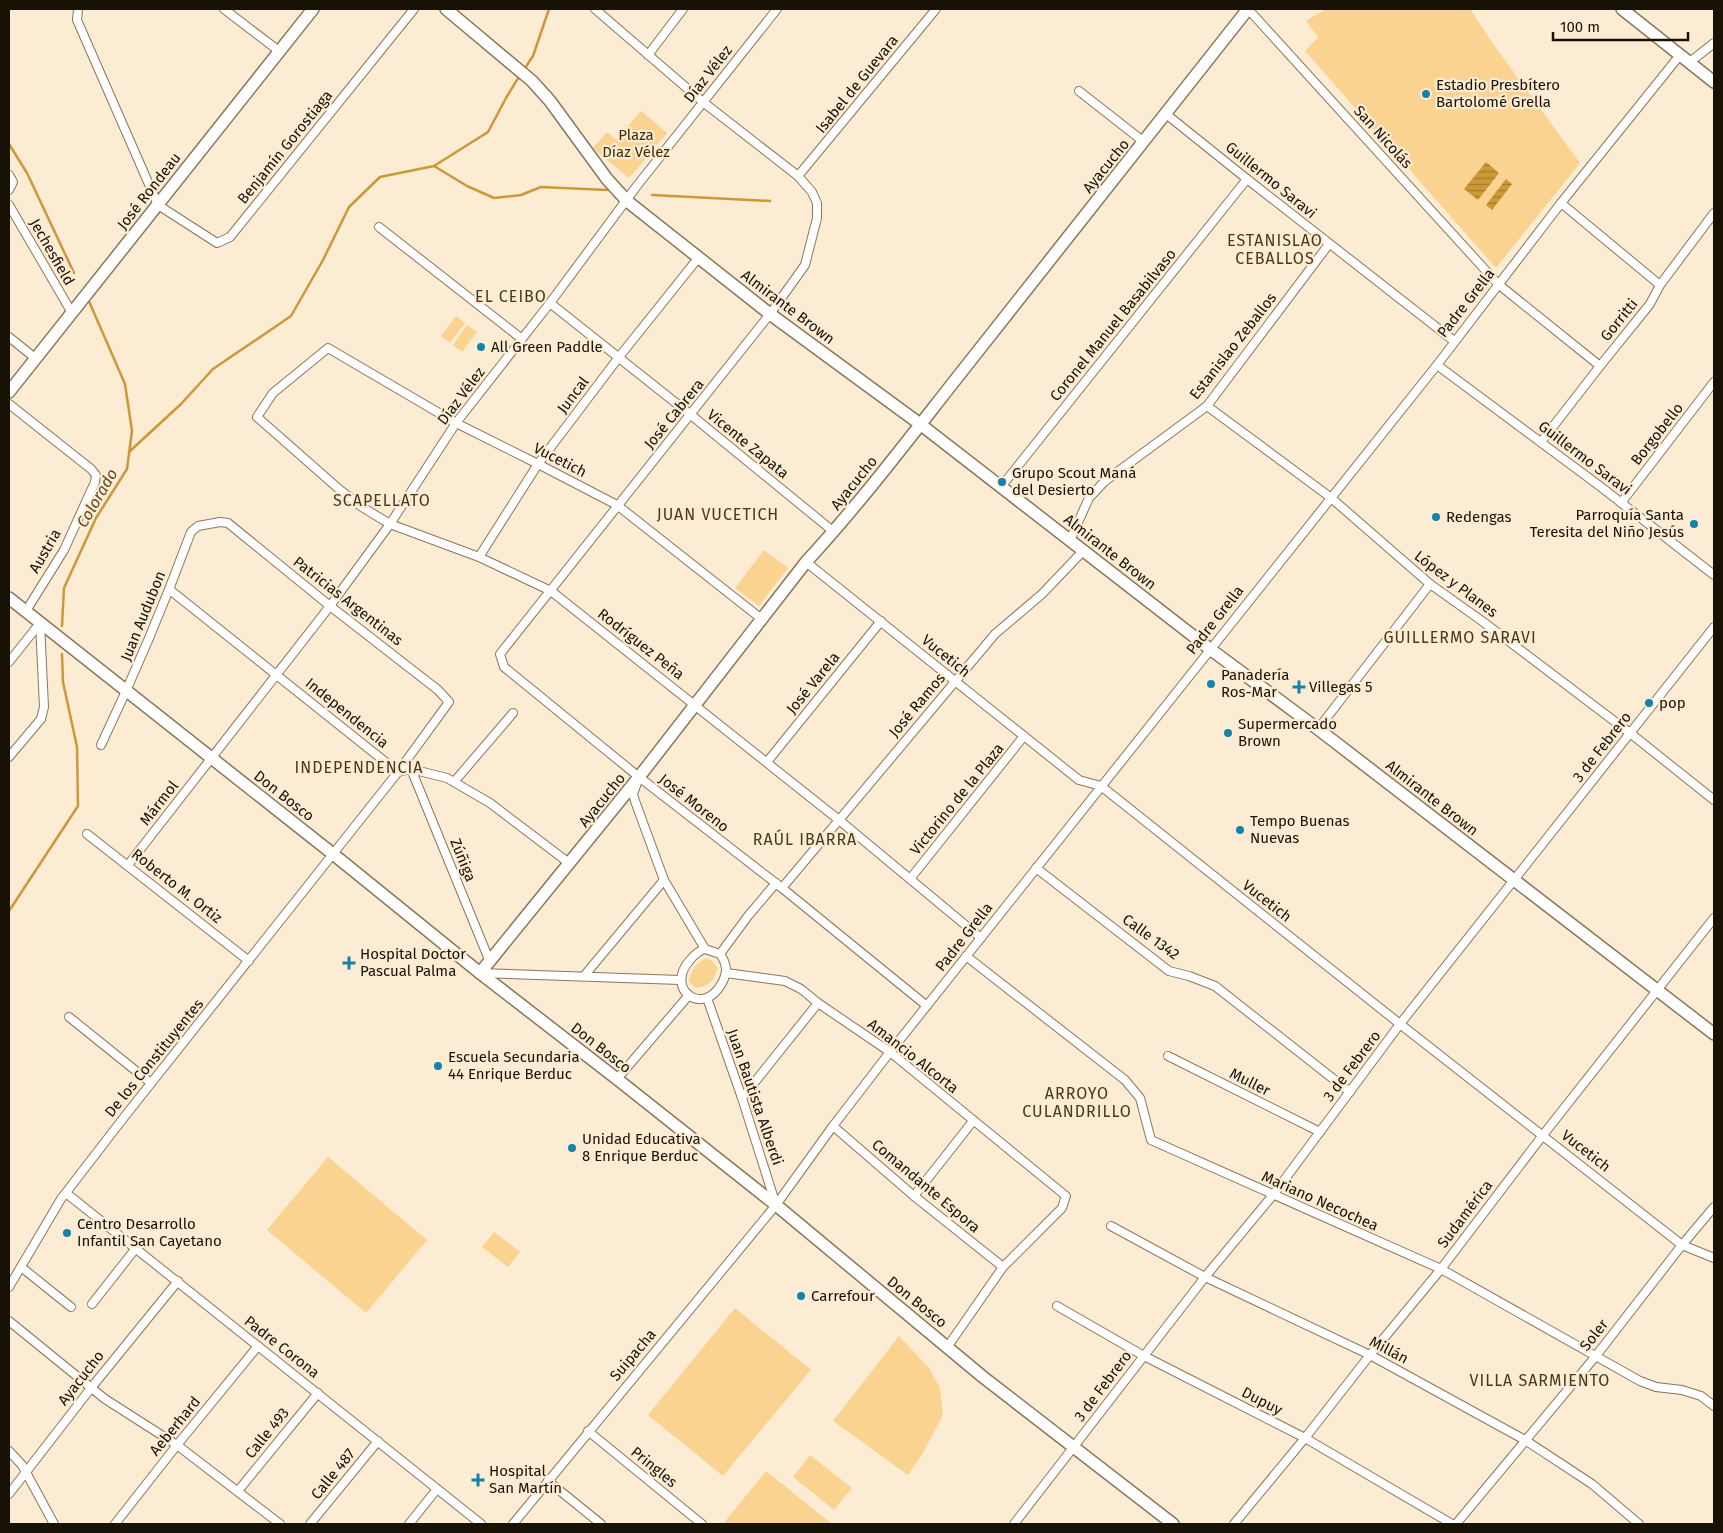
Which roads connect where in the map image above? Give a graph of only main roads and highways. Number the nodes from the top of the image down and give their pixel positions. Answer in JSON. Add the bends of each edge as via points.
{"nodes":[{"id":1,"x":313,"y":9,"type":"edge"},
{"id":2,"x":446,"y":9,"type":"edge"},
{"id":3,"x":1248,"y":9,"type":"edge"},
{"id":4,"x":1622,"y":9,"type":"edge"},
{"id":5,"x":1714,"y":82,"type":"edge"},
{"id":6,"x":9,"y":392,"type":"edge"},
{"id":7,"x":920,"y":424,"type":"junction"},
{"id":8,"x":9,"y":598,"type":"edge"},
{"id":9,"x":480,"y":973,"type":"junction"},
{"id":10,"x":1714,"y":1034,"type":"edge"},
{"id":11,"x":1172,"y":1524,"type":"edge"}],
"edges":[{"from":1,"to":6,"type":"main road","name":"José Rondeau"},
{"from":2,"to":7,"type":"main road","name":"Almirante Brown","via":[[532,81],[627,201],[770,314]]},
{"from":3,"to":7,"type":"main road","name":"Ayacucho"},
{"from":4,"to":5,"type":"main road"},
{"from":7,"to":9,"type":"main road","name":"Ayacucho","via":[[806,562],[639,778]]},
{"from":7,"to":10,"type":"main road","name":"Almirante Brown"},
{"from":8,"to":9,"type":"main road","name":"Don Bosco"},
{"from":9,"to":11,"type":"main road","name":"Don Bosco","via":[[776,1205],[983,1376]]}]}
